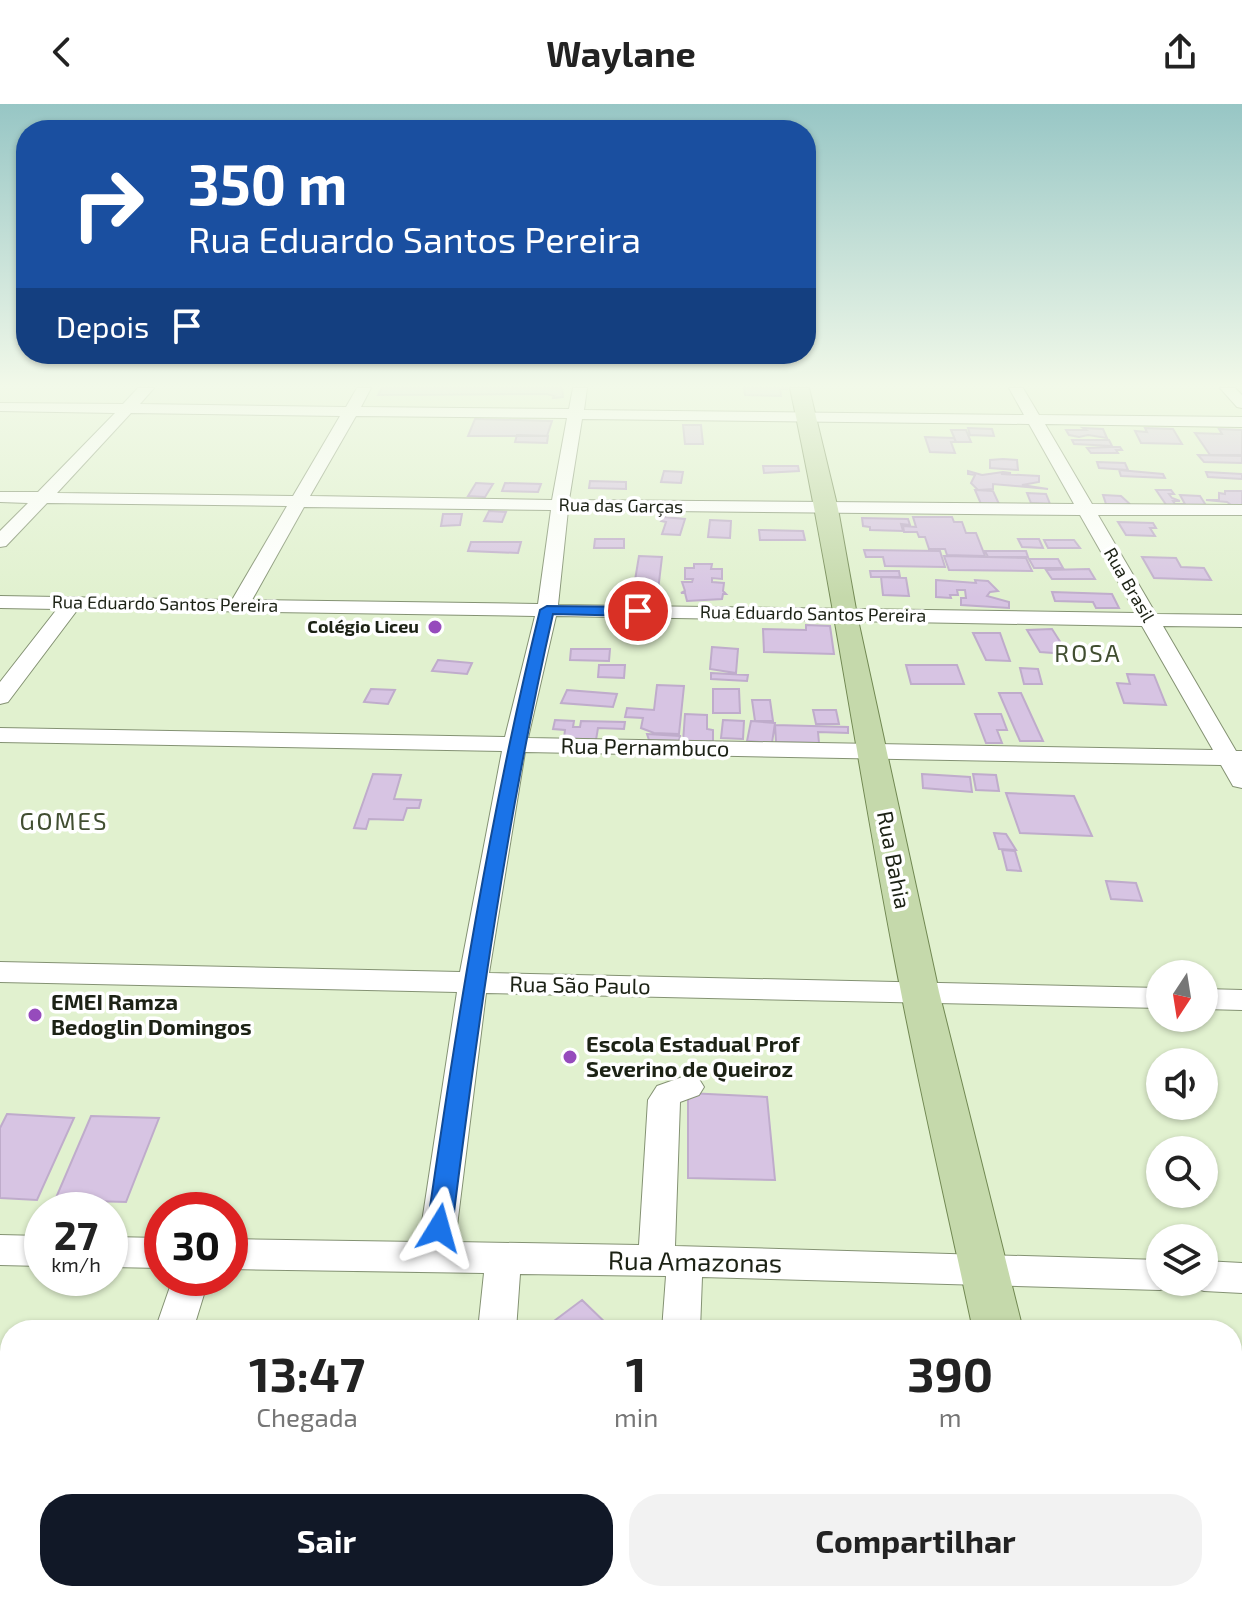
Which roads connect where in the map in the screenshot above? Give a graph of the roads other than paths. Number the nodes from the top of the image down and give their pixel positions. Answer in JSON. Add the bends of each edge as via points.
{"nodes":[{"id":1,"x":81,"y":458,"type":"edge"},
{"id":2,"x":323,"y":458,"type":"edge"},
{"id":3,"x":568,"y":458,"type":"edge"},
{"id":4,"x":815,"y":458,"type":"edge"},
{"id":5,"x":1056,"y":458,"type":"edge"},
{"id":6,"x":0,"y":497,"type":"edge"},
{"id":7,"x":43,"y":498,"type":"junction"},
{"id":8,"x":298,"y":501,"type":"junction"},
{"id":9,"x":560,"y":505,"type":"junction"},
{"id":10,"x":1085,"y":508,"type":"junction"},
{"id":11,"x":827,"y":509,"type":"junction"},
{"id":12,"x":1242,"y":510,"type":"edge"},
{"id":13,"x":0,"y":542,"type":"edge"},
{"id":14,"x":0,"y":602,"type":"edge"},
{"id":15,"x":72,"y":603,"type":"junction"},
{"id":16,"x":239,"y":605,"type":"junction"},
{"id":17,"x":547,"y":610,"type":"junction"},
{"id":18,"x":844,"y":615,"type":"junction"},
{"id":19,"x":1149,"y":619,"type":"junction"},
{"id":20,"x":1242,"y":621,"type":"edge"},
{"id":21,"x":0,"y":697,"type":"edge"},
{"id":22,"x":0,"y":735,"type":"edge"},
{"id":23,"x":515,"y":744,"type":"junction"},
{"id":24,"x":871,"y":751,"type":"junction"},
{"id":25,"x":1235,"y":758,"type":"edge"},
{"id":26,"x":1242,"y":781,"type":"edge"},
{"id":27,"x":0,"y":972,"type":"edge"},
{"id":28,"x":473,"y":982,"type":"junction"},
{"id":29,"x":920,"y":992,"type":"junction"},
{"id":30,"x":1146,"y":998,"type":"edge"},
{"id":31,"x":1218,"y":999,"type":"edge"},
{"id":32,"x":1242,"y":1000,"type":"edge"},
{"id":33,"x":688,"y":1087,"type":"dead end"},
{"id":34,"x":0,"y":1250,"type":"edge"},
{"id":35,"x":24,"y":1251,"type":"edge"},
{"id":36,"x":248,"y":1254,"type":"edge"},
{"id":37,"x":435,"y":1258,"type":"junction"},
{"id":38,"x":503,"y":1260,"type":"junction"},
{"id":39,"x":670,"y":1261,"type":"junction"},
{"id":40,"x":985,"y":1269,"type":"junction"},
{"id":41,"x":1146,"y":1275,"type":"edge"},
{"id":42,"x":1218,"y":1277,"type":"edge"},
{"id":43,"x":1242,"y":1278,"type":"edge"},
{"id":44,"x":185,"y":1296,"type":"edge"},
{"id":45,"x":177,"y":1320,"type":"edge"},
{"id":46,"x":498,"y":1320,"type":"edge"},
{"id":47,"x":679,"y":1320,"type":"edge"},
{"id":48,"x":996,"y":1320,"type":"edge"}],
"edges":[{"from":1,"to":7,"type":"street"},
{"from":2,"to":8,"type":"street"},
{"from":3,"to":9,"type":"street"},
{"from":4,"to":11,"type":"main road","name":"Rua Bahia"},
{"from":5,"to":10,"type":"street","name":"Rua Brasil"},
{"from":6,"to":7,"type":"street","name":"Rua das Garças"},
{"from":7,"to":8,"type":"street","name":"Rua das Garças"},
{"from":7,"to":13,"type":"street"},
{"from":8,"to":9,"type":"street","name":"Rua das Garças"},
{"from":8,"to":16,"type":"street"},
{"from":9,"to":11,"type":"street","name":"Rua das Garças"},
{"from":9,"to":17,"type":"street"},
{"from":10,"to":11,"type":"street","name":"Rua das Garças"},
{"from":10,"to":12,"type":"street","name":"Rua das Garças"},
{"from":10,"to":19,"type":"street","name":"Rua Brasil"},
{"from":11,"to":18,"type":"main road","name":"Rua Bahia"},
{"from":14,"to":15,"type":"street","name":"Rua Eduardo Santos Pereira"},
{"from":15,"to":16,"type":"street","name":"Rua Eduardo Santos Pereira"},
{"from":15,"to":21,"type":"street"},
{"from":16,"to":17,"type":"street","name":"Rua Eduardo Santos Pereira"},
{"from":17,"to":18,"type":"street","name":"Rua Eduardo Santos Pereira"},
{"from":17,"to":23,"type":"street"},
{"from":18,"to":19,"type":"street","name":"Rua Eduardo Santos Pereira"},
{"from":18,"to":24,"type":"main road","name":"Rua Bahia"},
{"from":19,"to":20,"type":"street","name":"Rua Eduardo Santos Pereira"},
{"from":19,"to":25,"type":"street","name":"Rua Brasil"},
{"from":22,"to":23,"type":"street","name":"Rua Pernambuco"},
{"from":23,"to":24,"type":"street","name":"Rua Pernambuco"},
{"from":23,"to":28,"type":"street"},
{"from":24,"to":25,"type":"street","name":"Rua Pernambuco"},
{"from":24,"to":29,"type":"main road","name":"Rua Bahia"},
{"from":25,"to":26,"type":"street","name":"Rua Brasil"},
{"from":27,"to":28,"type":"street","name":"Rua São Paulo"},
{"from":28,"to":29,"type":"street","name":"Rua São Paulo"},
{"from":28,"to":37,"type":"street"},
{"from":29,"to":30,"type":"street","name":"Rua São Paulo"},
{"from":29,"to":40,"type":"main road","name":"Rua Bahia"},
{"from":31,"to":32,"type":"street"},
{"from":33,"to":39,"type":"street","via":[[664,1100]]},
{"from":34,"to":35,"type":"street"},
{"from":36,"to":37,"type":"street","name":"Rua Amazonas"},
{"from":37,"to":38,"type":"street","name":"Rua Amazonas"},
{"from":38,"to":39,"type":"street","name":"Rua Amazonas"},
{"from":38,"to":46,"type":"street"},
{"from":39,"to":40,"type":"street","name":"Rua Amazonas"},
{"from":39,"to":47,"type":"street"},
{"from":40,"to":41,"type":"street","name":"Rua Amazonas"},
{"from":40,"to":48,"type":"main road","name":"Rua Bahia"},
{"from":42,"to":43,"type":"street"},
{"from":44,"to":45,"type":"street"}]}
